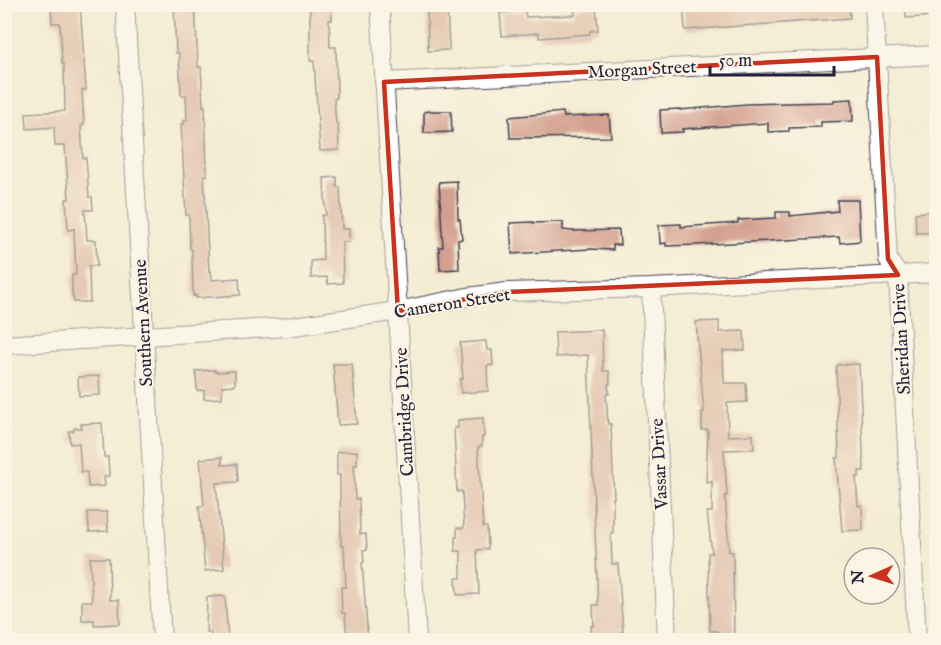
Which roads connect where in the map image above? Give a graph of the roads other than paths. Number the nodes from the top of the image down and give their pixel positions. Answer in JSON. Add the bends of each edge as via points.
{"nodes":[{"id":1,"x":125,"y":4,"type":"edge"},
{"id":2,"x":380,"y":4,"type":"edge"},
{"id":3,"x":874,"y":4,"type":"edge"},
{"id":4,"x":936,"y":55,"type":"edge"},
{"id":5,"x":877,"y":57,"type":"junction"},
{"id":6,"x":384,"y":82,"type":"junction"},
{"id":7,"x":936,"y":273,"type":"edge"},
{"id":8,"x":898,"y":275,"type":"junction"},
{"id":9,"x":651,"y":288,"type":"junction"},
{"id":10,"x":398,"y":311,"type":"junction"},
{"id":11,"x":144,"y":338,"type":"junction"},
{"id":12,"x":4,"y":345,"type":"edge"},
{"id":13,"x":162,"y":640,"type":"edge"},
{"id":14,"x":417,"y":640,"type":"edge"},
{"id":15,"x":667,"y":640,"type":"edge"},
{"id":16,"x":917,"y":640,"type":"edge"}],
"edges":[{"from":1,"to":11,"type":"street","name":"Southern Avenue"},
{"from":2,"to":6,"type":"street","name":"Cambridge Drive"},
{"from":3,"to":5,"type":"street","name":"Sheridan Drive"},
{"from":4,"to":5,"type":"street","name":"Morgan Street"},
{"from":5,"to":6,"type":"street","name":"Morgan Street"},
{"from":5,"to":8,"type":"street","name":"Sheridan Drive","via":[[888,259]]},
{"from":6,"to":10,"type":"street","name":"Cambridge Drive"},
{"from":7,"to":8,"type":"street","name":"Cameron Street"},
{"from":8,"to":9,"type":"street","name":"Cameron Street"},
{"from":8,"to":16,"type":"street","name":"Sheridan Drive"},
{"from":9,"to":10,"type":"street","name":"Cameron Street","via":[[507,292]]},
{"from":9,"to":15,"type":"street","name":"Vassar Drive"},
{"from":10,"to":11,"type":"street","name":"Cameron Street","via":[[286,327]]},
{"from":10,"to":14,"type":"street","name":"Cambridge Drive"},
{"from":11,"to":12,"type":"street","name":"Cameron Street"},
{"from":11,"to":13,"type":"street","name":"Southern Avenue"}]}
